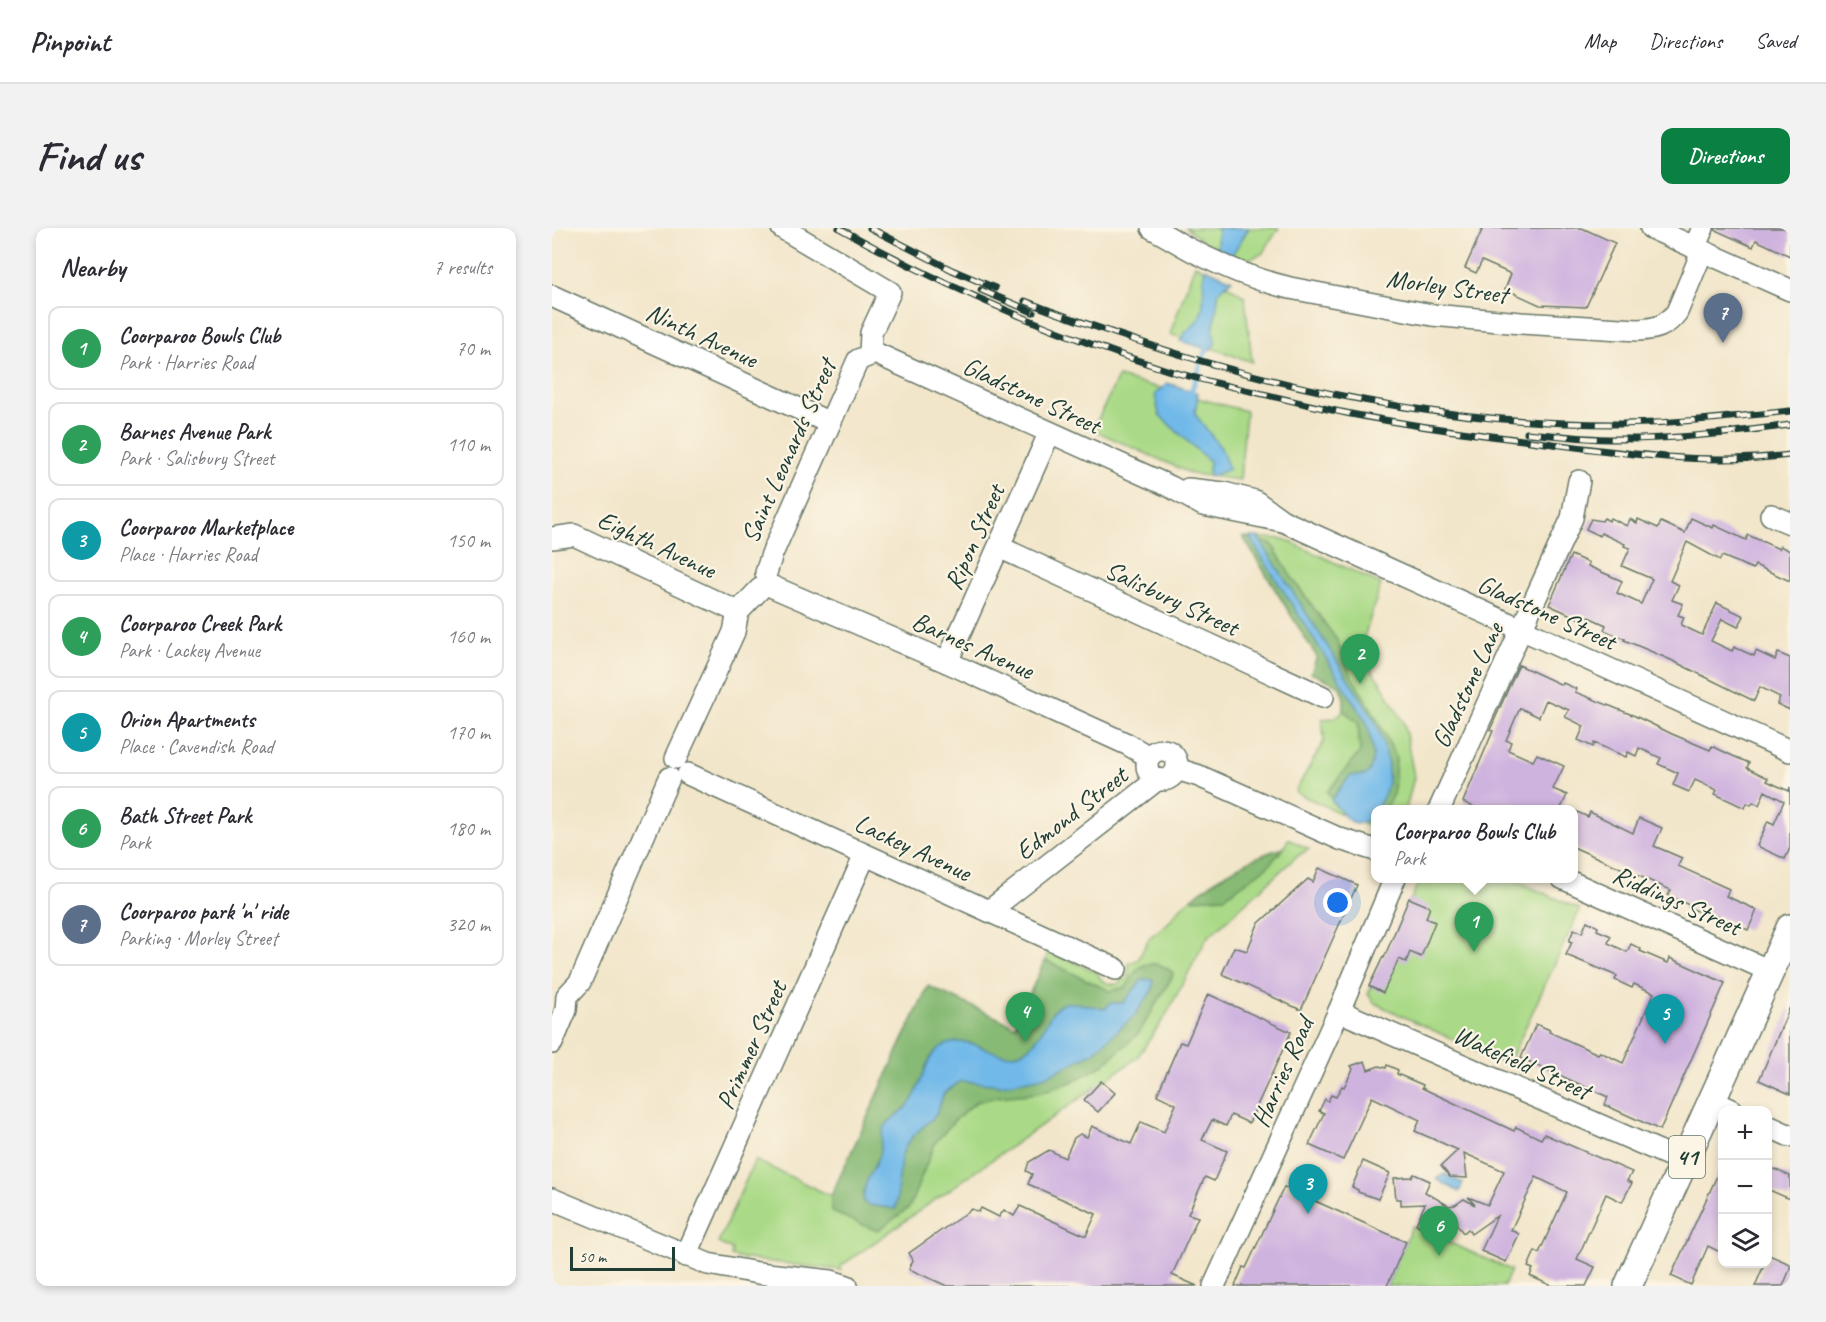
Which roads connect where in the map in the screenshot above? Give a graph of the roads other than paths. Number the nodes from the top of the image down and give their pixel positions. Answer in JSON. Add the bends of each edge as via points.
{"nodes":[{"id":1,"x":782,"y":228,"type":"edge"},
{"id":2,"x":1152,"y":228,"type":"edge"},
{"id":3,"x":1651,"y":228,"type":"edge"},
{"id":4,"x":1703,"y":228,"type":"edge"},
{"id":5,"x":1698,"y":250,"type":"junction"},
{"id":6,"x":1790,"y":290,"type":"edge"},
{"id":7,"x":552,"y":296,"type":"edge"},
{"id":8,"x":870,"y":354,"type":"junction"},
{"id":9,"x":830,"y":423,"type":"junction"},
{"id":10,"x":1049,"y":434,"type":"junction"},
{"id":11,"x":1579,"y":481,"type":"dead end"},
{"id":12,"x":552,"y":538,"type":"edge"},
{"id":13,"x":999,"y":547,"type":"junction"},
{"id":14,"x":766,"y":583,"type":"junction"},
{"id":15,"x":738,"y":612,"type":"junction"},
{"id":16,"x":1521,"y":630,"type":"junction"},
{"id":17,"x":947,"y":662,"type":"junction"},
{"id":18,"x":1323,"y":698,"type":"dead end"},
{"id":19,"x":1790,"y":751,"type":"edge"},
{"id":20,"x":1149,"y":757,"type":"junction"},
{"id":21,"x":678,"y":770,"type":"junction"},
{"id":22,"x":1177,"y":770,"type":"junction"},
{"id":23,"x":1158,"y":779,"type":"junction"},
{"id":24,"x":1441,"y":805,"type":"edge"},
{"id":25,"x":1371,"y":849,"type":"edge"},
{"id":26,"x":865,"y":855,"type":"junction"},
{"id":27,"x":1393,"y":883,"type":"edge"},
{"id":28,"x":1571,"y":883,"type":"edge"},
{"id":29,"x":989,"y":911,"type":"junction"},
{"id":30,"x":1790,"y":928,"type":"edge"},
{"id":31,"x":1116,"y":969,"type":"dead end"},
{"id":32,"x":1770,"y":971,"type":"junction"},
{"id":33,"x":560,"y":993,"type":"edge"},
{"id":34,"x":1339,"y":1011,"type":"junction"},
{"id":35,"x":552,"y":1043,"type":"edge"},
{"id":36,"x":1722,"y":1106,"type":"edge"},
{"id":37,"x":1718,"y":1112,"type":"edge"},
{"id":38,"x":1772,"y":1128,"type":"edge"},
{"id":39,"x":1790,"y":1136,"type":"edge"},
{"id":40,"x":1684,"y":1162,"type":"junction"},
{"id":41,"x":552,"y":1199,"type":"edge"},
{"id":42,"x":686,"y":1256,"type":"junction"},
{"id":43,"x":847,"y":1286,"type":"edge"},
{"id":44,"x":1214,"y":1286,"type":"edge"},
{"id":45,"x":1628,"y":1286,"type":"edge"}],
"edges":[{"from":1,"to":8,"type":"street","name":"Saint Leonards Street","via":[[890,292],[871,333]]},
{"from":2,"to":5,"type":"street","name":"Morley Street","via":[[1234,270],[1290,288],[1432,315],[1650,329],[1667,323],[1677,312]]},
{"from":3,"to":5,"type":"street"},
{"from":4,"to":5,"type":"street","name":"Morley Street"},
{"from":5,"to":6,"type":"street"},
{"from":7,"to":9,"type":"street","name":"Ninth Avenue"},
{"from":8,"to":9,"type":"street","name":"Saint Leonards Street","via":[[858,360]]},
{"from":8,"to":10,"type":"street","name":"Gladstone Street","via":[[881,355]]},
{"from":9,"to":14,"type":"street","name":"Saint Leonards Street","via":[[772,554]]},
{"from":10,"to":13,"type":"street","name":"Ripon Street"},
{"from":10,"to":16,"type":"street","name":"Gladstone Street","via":[[1203,505],[1283,521]]},
{"from":11,"to":16,"type":"street","name":"Gladstone Lane","via":[[1572,518]]},
{"from":12,"to":15,"type":"street","name":"Eighth Avenue","via":[[574,536]]},
{"from":13,"to":17,"type":"street","name":"Ripon Street"},
{"from":13,"to":18,"type":"street","name":"Salisbury Street"},
{"from":14,"to":15,"type":"street","name":"Saint Leonards Street"},
{"from":14,"to":17,"type":"street","name":"Barnes Avenue"},
{"from":15,"to":21,"type":"street","name":"Saint Leonards Street","via":[[734,632]]},
{"from":16,"to":19,"type":"street","name":"Gladstone Street"},
{"from":16,"to":24,"type":"street","name":"Gladstone Lane"},
{"from":17,"to":20,"type":"street","name":"Barnes Avenue"},
{"from":20,"to":22,"type":"street","via":[[1166,750],[1174,756]]},
{"from":20,"to":23,"type":"street","via":[[1148,770]]},
{"from":21,"to":26,"type":"street","name":"Lackey Avenue"},
{"from":21,"to":33,"type":"street","name":"Saint Leonards Street","via":[[580,982]]},
{"from":22,"to":23,"type":"street","via":[[1171,777]]},
{"from":22,"to":25,"type":"street"},
{"from":23,"to":29,"type":"street","name":"Edmond Street"},
{"from":26,"to":29,"type":"street","name":"Lackey Avenue"},
{"from":26,"to":42,"type":"street","name":"Primmer Street"},
{"from":27,"to":34,"type":"street","name":"Harries Road"},
{"from":28,"to":32,"type":"street","name":"Riddings Street"},
{"from":29,"to":31,"type":"street","name":"Lackey Avenue"},
{"from":30,"to":32,"type":"main road","number":"41"},
{"from":32,"to":36,"type":"main road","number":"41"},
{"from":33,"to":35,"type":"street","name":"Saint Leonards Street","via":[[566,1010]]},
{"from":34,"to":40,"type":"street","name":"Wakefield Street"},
{"from":34,"to":44,"type":"street","name":"Harries Road"},
{"from":37,"to":40,"type":"main road","number":"41"},
{"from":38,"to":39,"type":"street"},
{"from":40,"to":45,"type":"main road","number":"41"},
{"from":41,"to":42,"type":"street"},
{"from":42,"to":43,"type":"street","via":[[725,1268]]}]}
